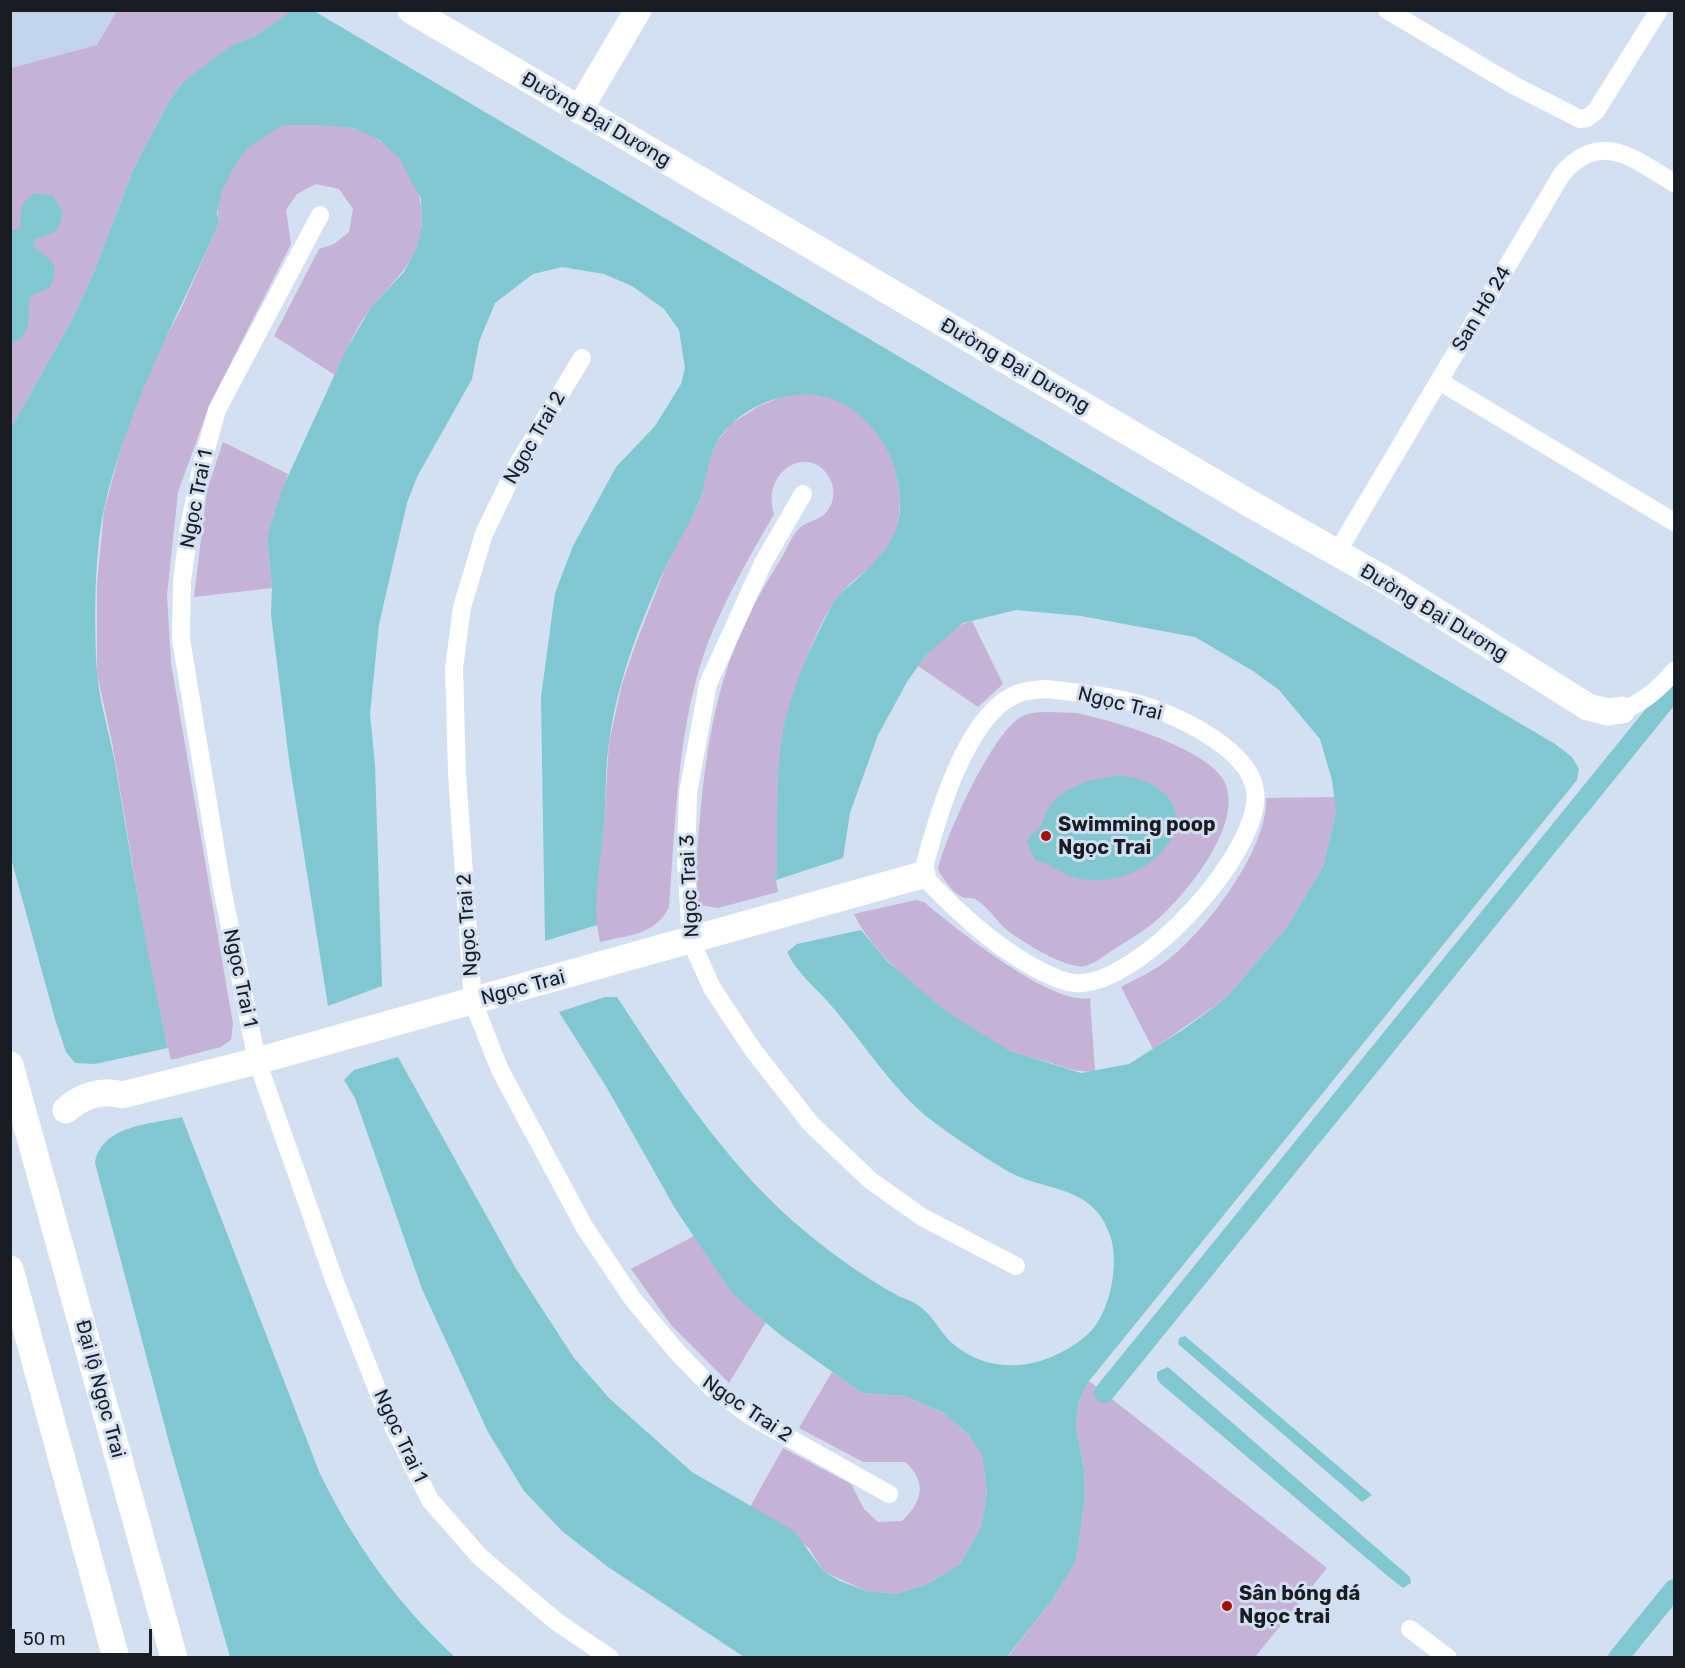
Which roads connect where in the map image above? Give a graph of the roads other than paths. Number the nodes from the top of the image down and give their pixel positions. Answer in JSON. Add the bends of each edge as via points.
{"nodes":[{"id":1,"x":411,"y":10,"type":"edge"},
{"id":2,"x":638,"y":10,"type":"edge"},
{"id":3,"x":1387,"y":10,"type":"edge"},
{"id":4,"x":1659,"y":10,"type":"edge"},
{"id":5,"x":579,"y":110,"type":"junction"},
{"id":6,"x":1674,"y":183,"type":"edge"},
{"id":7,"x":320,"y":216,"type":"dead end"},
{"id":8,"x":582,"y":358,"type":"dead end"},
{"id":9,"x":1439,"y":381,"type":"junction"},
{"id":10,"x":803,"y":494,"type":"dead end"},
{"id":11,"x":1664,"y":521,"type":"edge"},
{"id":12,"x":1336,"y":554,"type":"junction"},
{"id":13,"x":1674,"y":671,"type":"edge"},
{"id":14,"x":1622,"y":710,"type":"joint"},
{"id":15,"x":922,"y":875,"type":"junction"},
{"id":16,"x":691,"y":941,"type":"junction"},
{"id":17,"x":473,"y":1002,"type":"junction"},
{"id":18,"x":257,"y":1061,"type":"junction"},
{"id":19,"x":10,"y":1065,"type":"edge"},
{"id":20,"x":18,"y":1123,"type":"edge"},
{"id":21,"x":1016,"y":1266,"type":"dead end"},
{"id":22,"x":10,"y":1269,"type":"edge"},
{"id":23,"x":889,"y":1494,"type":"dead end"},
{"id":24,"x":1410,"y":1629,"type":"dead end"},
{"id":25,"x":116,"y":1658,"type":"edge"},
{"id":26,"x":174,"y":1658,"type":"edge"},
{"id":27,"x":610,"y":1658,"type":"edge"},
{"id":28,"x":1448,"y":1658,"type":"edge"}],
"edges":[{"from":1,"to":5,"type":"street","name":"Đường Đại Dương"},
{"from":2,"to":5,"type":"street"},
{"from":3,"to":4,"type":"street","via":[[1580,120],[1596,111]]},
{"from":5,"to":12,"type":"street","name":"Đường Đại Dương"},
{"from":6,"to":9,"type":"street","name":"San Hô 24","via":[[1617,151],[1594,152],[1571,164]]},
{"from":7,"to":18,"type":"street","name":"Ngọc Trai 1","via":[[217,410],[202,464],[182,582],[181,639],[222,888]]},
{"from":8,"to":17,"type":"street","name":"Ngọc Trai 2","via":[[516,467],[484,534],[462,607],[453,668]]},
{"from":9,"to":11,"type":"street","via":[[1529,443]]},
{"from":9,"to":12,"type":"street","name":"San Hô 24"},
{"from":10,"to":16,"type":"street","name":"Ngọc Trai 3","via":[[763,563],[708,684],[688,793],[686,861]]},
{"from":12,"to":14,"type":"street","name":"Đường Đại Dương","via":[[1392,584],[1588,707],[1608,712]]},
{"from":13,"to":14,"type":"street","via":[[1649,696]]},
{"from":15,"to":15,"type":"street","name":"Ngọc Trai","via":[[965,919],[1002,949],[1050,976],[1092,983],[1137,960],[1204,897],[1249,831],[1255,789],[1247,771],[1226,748],[1152,708],[1070,691],[1023,692],[998,707],[960,759],[934,825]]},
{"from":15,"to":16,"type":"street","name":"Ngọc Trai"},
{"from":16,"to":17,"type":"street","name":"Ngọc Trai"},
{"from":16,"to":21,"type":"street","name":"Ngọc Trai 3","via":[[712,988],[753,1050],[811,1124],[870,1180],[922,1218]]},
{"from":17,"to":18,"type":"street","name":"Ngọc Trai"},
{"from":17,"to":23,"type":"street","name":"Ngọc Trai 2","via":[[500,1070],[585,1228],[632,1298],[677,1352],[712,1388],[752,1417]]},
{"from":18,"to":20,"type":"street","name":"Ngọc Trai","via":[[122,1095],[109,1091],[76,1101],[66,1110]]},
{"from":18,"to":27,"type":"street","name":"Ngọc Trai 1","via":[[335,1282],[386,1412],[430,1500],[480,1557],[557,1622]]},
{"from":19,"to":20,"type":"street","name":"Đại lộ Ngọc Trai"},
{"from":20,"to":26,"type":"street","name":"Đại lộ Ngọc Trai"},
{"from":22,"to":25,"type":"street"},
{"from":24,"to":28,"type":"street"}]}
